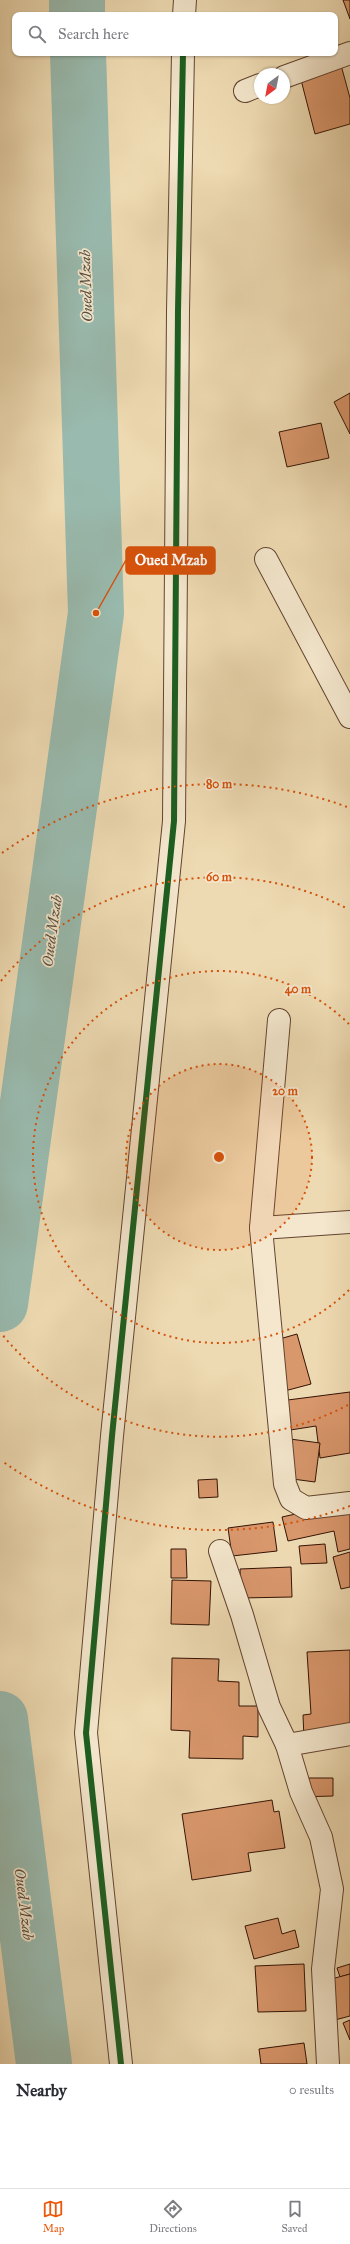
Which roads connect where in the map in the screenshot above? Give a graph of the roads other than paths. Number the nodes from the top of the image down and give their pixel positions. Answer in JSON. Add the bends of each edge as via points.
{"nodes":[{"id":1,"x":185,"y":0,"type":"edge"},
{"id":2,"x":184,"y":12,"type":"edge"},
{"id":3,"x":350,"y":53,"type":"edge"},
{"id":4,"x":184,"y":56,"type":"edge"},
{"id":5,"x":290,"y":75,"type":"edge"},
{"id":6,"x":266,"y":559,"type":"dead end"},
{"id":7,"x":350,"y":717,"type":"edge"},
{"id":8,"x":279,"y":1020,"type":"dead end"},
{"id":9,"x":350,"y":1222,"type":"edge"},
{"id":10,"x":261,"y":1228,"type":"junction"},
{"id":11,"x":350,"y":1503,"type":"edge"},
{"id":12,"x":220,"y":1551,"type":"dead end"},
{"id":13,"x":350,"y":1734,"type":"edge"},
{"id":14,"x":287,"y":1745,"type":"junction"},
{"id":15,"x":121,"y":2064,"type":"edge"},
{"id":16,"x":328,"y":2064,"type":"edge"}],
"edges":[{"from":1,"to":2,"type":"street"},
{"from":3,"to":5,"type":"street"},
{"from":4,"to":15,"type":"street","via":[[178,311],[174,821],[112,1436],[86,1733]]},
{"from":6,"to":7,"type":"street"},
{"from":8,"to":10,"type":"street"},
{"from":9,"to":10,"type":"street"},
{"from":10,"to":11,"type":"street","via":[[285,1484],[291,1499],[306,1508]]},
{"from":12,"to":14,"type":"street","via":[[270,1707]]},
{"from":13,"to":14,"type":"street"},
{"from":14,"to":16,"type":"street","via":[[301,1792],[322,1837],[332,1889],[323,1969]]}]}
